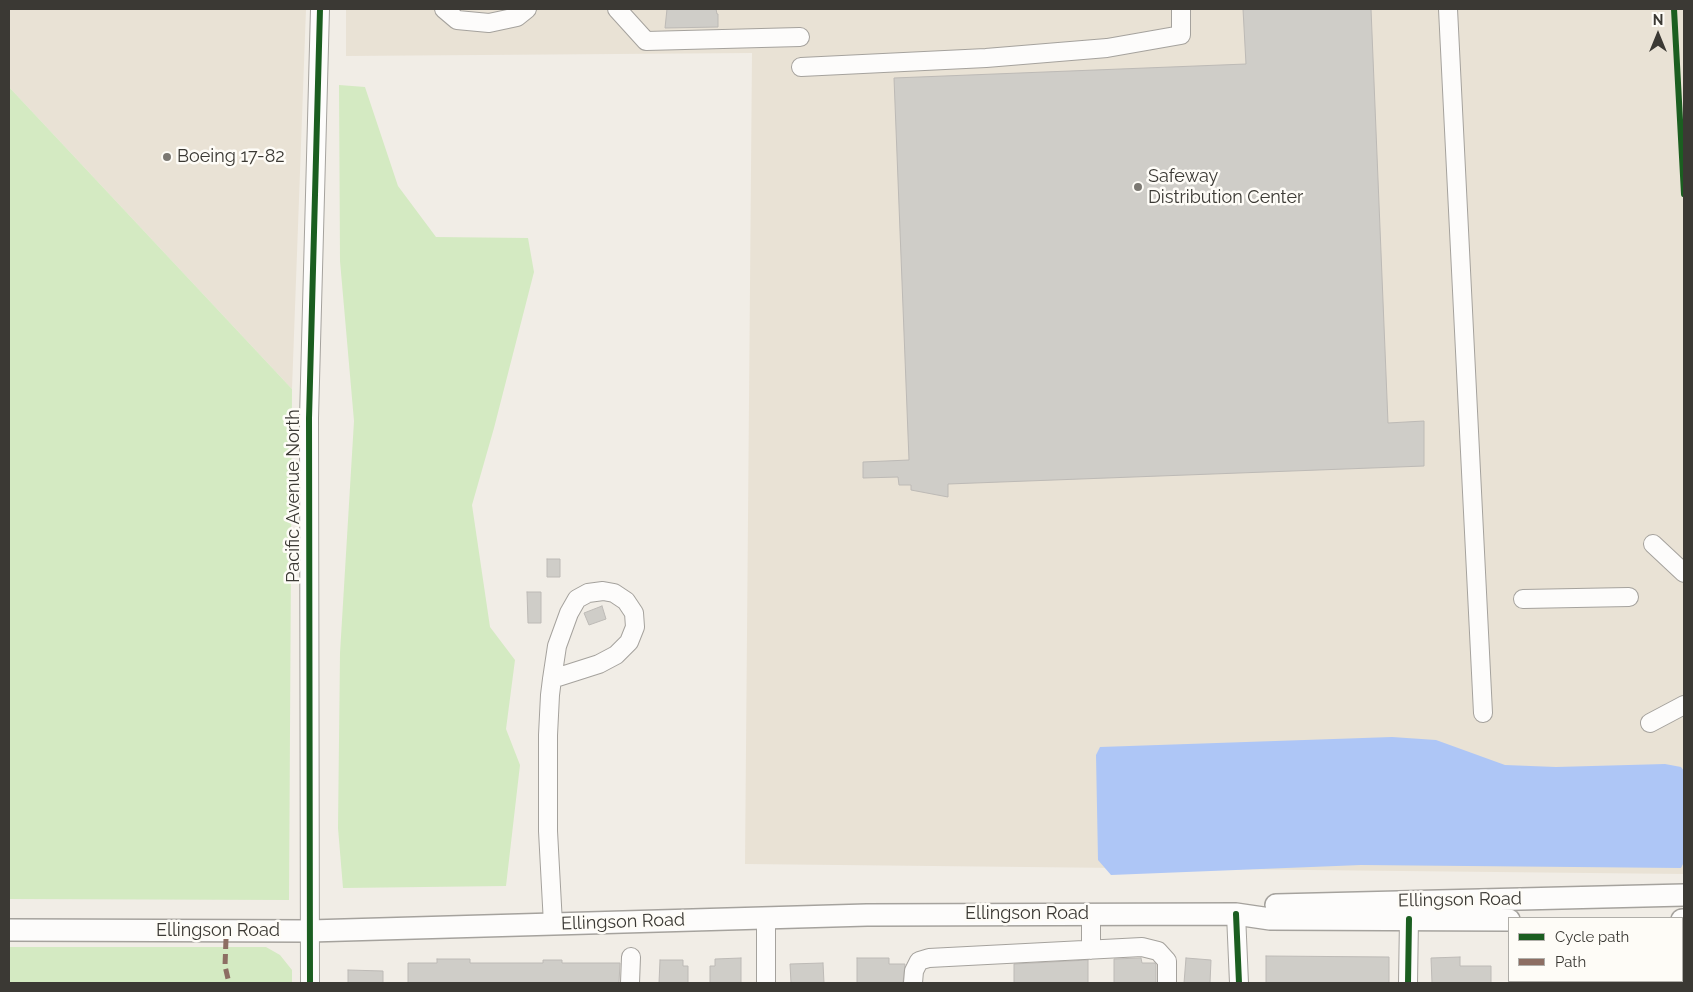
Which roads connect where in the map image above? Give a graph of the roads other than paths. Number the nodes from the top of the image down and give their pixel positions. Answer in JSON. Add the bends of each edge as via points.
{"nodes":[{"id":1,"x":320,"y":9,"type":"edge"},
{"id":2,"x":444,"y":9,"type":"edge"},
{"id":3,"x":527,"y":9,"type":"edge"},
{"id":4,"x":617,"y":9,"type":"edge"},
{"id":5,"x":1181,"y":9,"type":"edge"},
{"id":6,"x":1448,"y":9,"type":"edge"},
{"id":7,"x":800,"y":37,"type":"dead end"},
{"id":8,"x":801,"y":67,"type":"dead end"},
{"id":9,"x":1653,"y":544,"type":"dead end"},
{"id":10,"x":1684,"y":573,"type":"edge"},
{"id":11,"x":1629,"y":597,"type":"dead end"},
{"id":12,"x":1522,"y":599,"type":"dead end"},
{"id":13,"x":552,"y":679,"type":"junction"},
{"id":14,"x":1684,"y":705,"type":"edge"},
{"id":15,"x":1483,"y":713,"type":"dead end"},
{"id":16,"x":1650,"y":723,"type":"dead end"},
{"id":17,"x":1684,"y":886,"type":"edge"},
{"id":18,"x":1684,"y":895,"type":"edge"},
{"id":19,"x":1634,"y":896,"type":"junction"},
{"id":20,"x":1091,"y":914,"type":"junction"},
{"id":21,"x":1236,"y":914,"type":"junction"},
{"id":22,"x":766,"y":918,"type":"junction"},
{"id":23,"x":1409,"y":919,"type":"junction"},
{"id":24,"x":1508,"y":920,"type":"edge"},
{"id":25,"x":553,"y":924,"type":"junction"},
{"id":26,"x":9,"y":930,"type":"edge"},
{"id":27,"x":310,"y":931,"type":"junction"},
{"id":28,"x":1091,"y":950,"type":"junction"},
{"id":29,"x":631,"y":957,"type":"dead end"},
{"id":30,"x":310,"y":983,"type":"edge"},
{"id":31,"x":630,"y":983,"type":"edge"},
{"id":32,"x":766,"y":983,"type":"edge"},
{"id":33,"x":913,"y":983,"type":"edge"},
{"id":34,"x":1166,"y":983,"type":"edge"},
{"id":35,"x":1239,"y":983,"type":"edge"},
{"id":36,"x":1408,"y":983,"type":"edge"}],
"edges":[{"from":1,"to":27,"type":"street","name":"Pacific Avenue North","via":[[309,418]]},
{"from":2,"to":3,"type":"street","via":[[457,20],[489,23],[517,17]]},
{"from":4,"to":7,"type":"street","via":[[646,41]]},
{"from":5,"to":8,"type":"street","via":[[1181,35],[1107,48]]},
{"from":6,"to":15,"type":"street"},
{"from":9,"to":10,"type":"street"},
{"from":11,"to":12,"type":"street"},
{"from":13,"to":13,"type":"street","via":[[557,646],[577,599],[603,591],[614,593],[626,601],[634,613],[635,627],[629,642],[616,655],[599,664]]},
{"from":13,"to":25,"type":"street","via":[[548,735],[548,831]]},
{"from":14,"to":16,"type":"street"},
{"from":17,"to":19,"type":"main road"},
{"from":18,"to":19,"type":"main road","name":"Ellingson Road"},
{"from":19,"to":21,"type":"main road","name":"Ellingson Road","via":[[1271,906]]},
{"from":20,"to":21,"type":"main road","name":"Ellingson Road"},
{"from":20,"to":22,"type":"main road","name":"Ellingson Road"},
{"from":20,"to":28,"type":"street"},
{"from":21,"to":23,"type":"main road","name":"Ellingson Road","via":[[1270,919]]},
{"from":21,"to":35,"type":"street"},
{"from":22,"to":25,"type":"main road","name":"Ellingson Road"},
{"from":22,"to":32,"type":"street"},
{"from":23,"to":24,"type":"main road","name":"Ellingson Road"},
{"from":23,"to":36,"type":"street"},
{"from":25,"to":27,"type":"main road","name":"Ellingson Road"},
{"from":26,"to":27,"type":"main road","name":"Ellingson Road"},
{"from":27,"to":30,"type":"street","name":"Pacific Avenue North"},
{"from":28,"to":33,"type":"street","via":[[929,958],[919,961]]},
{"from":28,"to":34,"type":"street","via":[[1142,947],[1158,951],[1166,961]]},
{"from":29,"to":31,"type":"street"}]}
